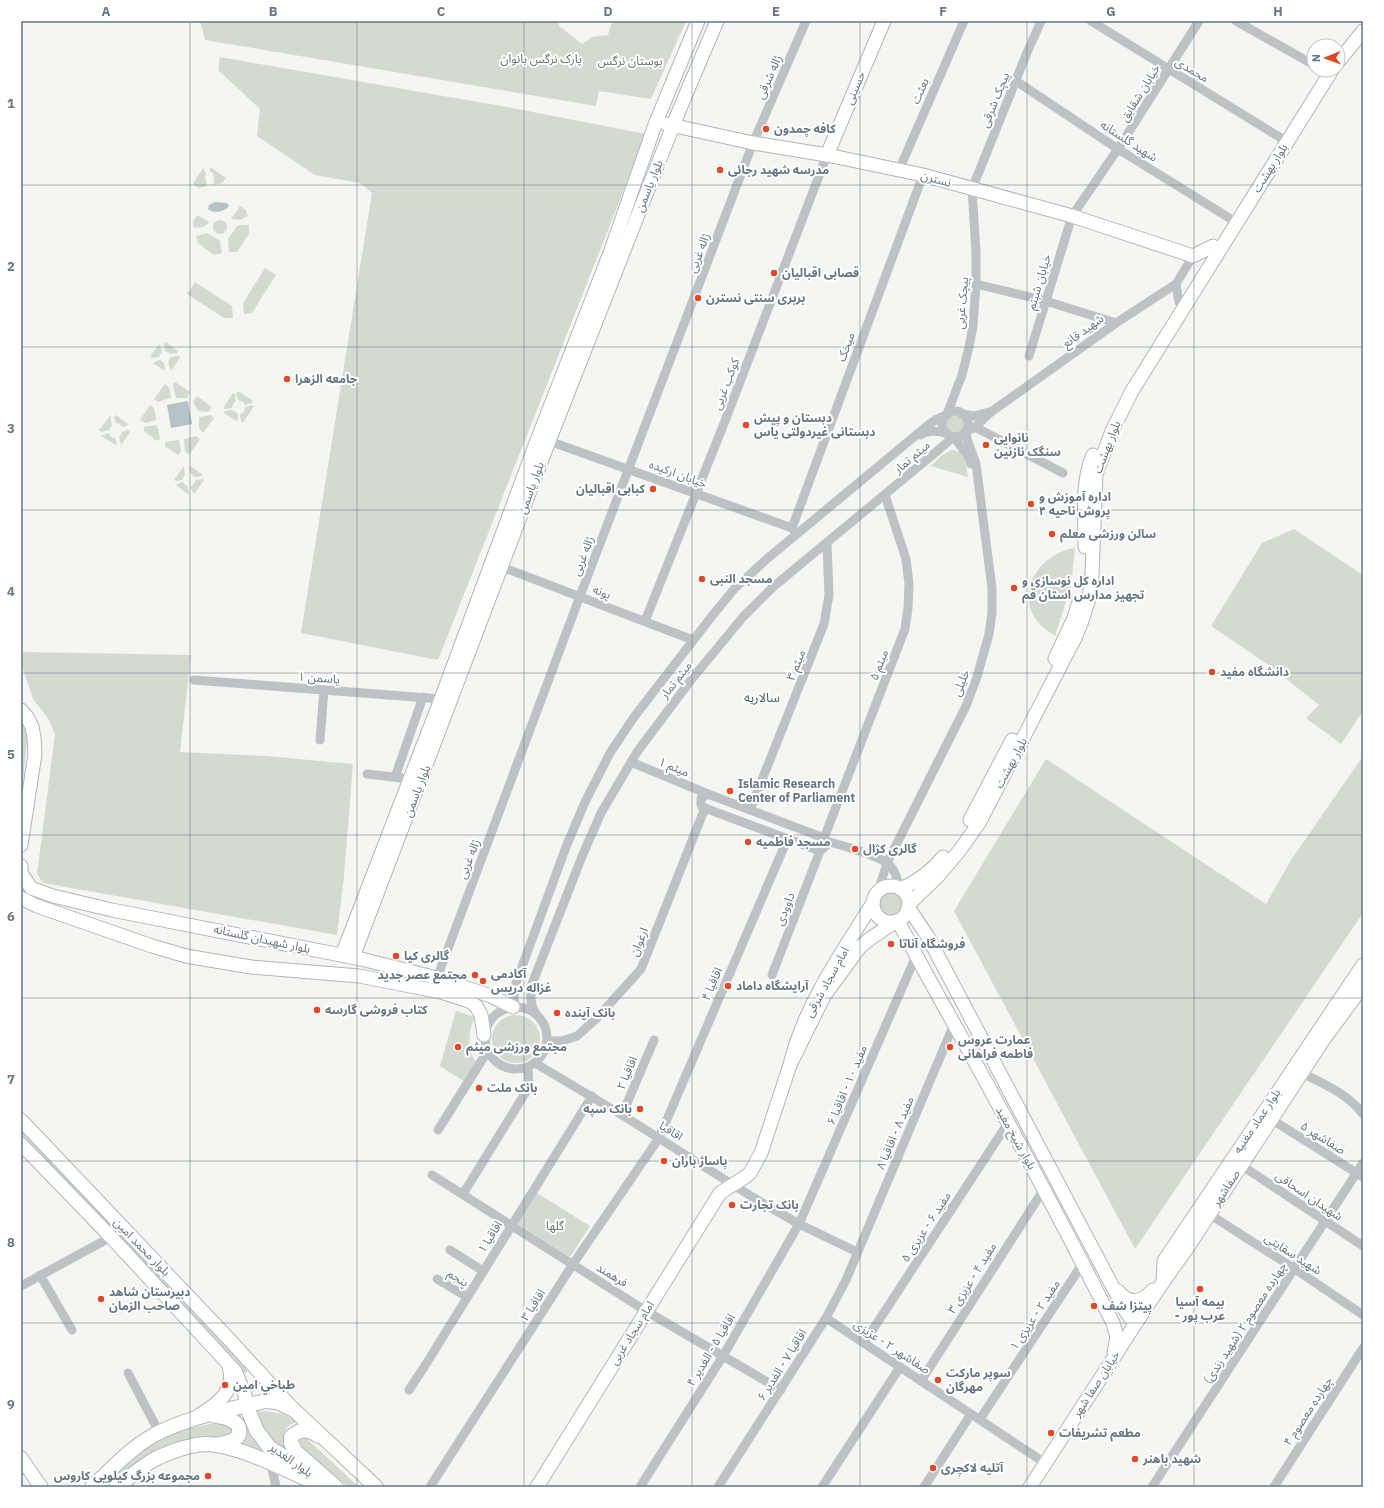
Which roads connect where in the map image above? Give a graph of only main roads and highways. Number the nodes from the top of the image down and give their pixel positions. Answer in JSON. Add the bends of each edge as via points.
{"nodes":[{"id":1,"x":246,"y":1405,"type":"junction"},
{"id":2,"x":210,"y":1415,"type":"junction"},
{"id":3,"x":328,"y":1442,"type":"junction"},
{"id":4,"x":214,"y":1445,"type":"junction"},
{"id":5,"x":92,"y":1487,"type":"edge"},
{"id":6,"x":117,"y":1487,"type":"edge"},
{"id":7,"x":324,"y":1487,"type":"edge"},
{"id":8,"x":332,"y":1487,"type":"edge"},
{"id":9,"x":336,"y":1487,"type":"edge"},
{"id":10,"x":376,"y":1487,"type":"edge"}],
"edges":[{"from":1,"to":2,"type":"main road"},
{"from":1,"to":3,"type":"main road","via":[[276,1402],[294,1410]]},
{"from":1,"to":8,"type":"main road","name":"بلوار الغدیر","via":[[257,1431],[269,1447]]},
{"from":2,"to":4,"type":"main road","via":[[230,1419],[239,1427],[240,1434],[237,1438]]},
{"from":2,"to":5,"type":"main road","via":[[159,1432],[134,1449]]},
{"from":3,"to":9,"type":"main road","via":[[304,1430],[296,1432],[291,1437],[291,1443],[296,1451]]},
{"from":3,"to":10,"type":"main road"},
{"from":4,"to":6,"type":"main road","via":[[193,1446],[159,1457]]},
{"from":4,"to":7,"type":"main road","via":[[224,1446]]}]}
